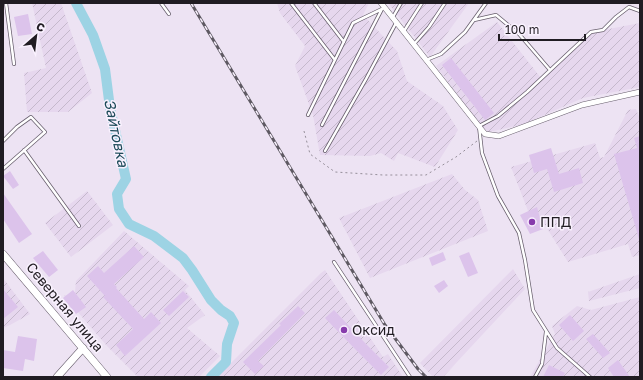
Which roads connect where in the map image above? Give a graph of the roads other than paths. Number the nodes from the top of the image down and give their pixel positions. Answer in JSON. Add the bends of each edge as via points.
{"nodes":[{"id":1,"x":6,"y":3,"type":"edge"},
{"id":2,"x":160,"y":3,"type":"edge"},
{"id":3,"x":290,"y":3,"type":"edge"},
{"id":4,"x":314,"y":3,"type":"edge"},
{"id":5,"x":401,"y":3,"type":"edge"},
{"id":6,"x":422,"y":3,"type":"edge"},
{"id":7,"x":444,"y":3,"type":"edge"},
{"id":8,"x":486,"y":3,"type":"edge"},
{"id":9,"x":382,"y":5,"type":"edge"},
{"id":10,"x":640,"y":11,"type":"edge"},
{"id":11,"x":169,"y":14,"type":"dead end"},
{"id":12,"x":392,"y":18,"type":"junction"},
{"id":13,"x":474,"y":20,"type":"junction"},
{"id":14,"x":396,"y":22,"type":"junction"},
{"id":15,"x":404,"y":32,"type":"junction"},
{"id":16,"x":344,"y":42,"type":"junction"},
{"id":17,"x":413,"y":44,"type":"junction"},
{"id":18,"x":335,"y":60,"type":"junction"},
{"id":19,"x":426,"y":60,"type":"junction"},
{"id":20,"x":14,"y":64,"type":"dead end"},
{"id":21,"x":550,"y":70,"type":"junction"},
{"id":22,"x":640,"y":92,"type":"edge"},
{"id":23,"x":308,"y":115,"type":"dead end"},
{"id":24,"x":322,"y":125,"type":"dead end"},
{"id":25,"x":479,"y":126,"type":"junction"},
{"id":26,"x":3,"y":141,"type":"edge"},
{"id":27,"x":24,"y":150,"type":"junction"},
{"id":28,"x":325,"y":152,"type":"dead end"},
{"id":29,"x":3,"y":169,"type":"edge"},
{"id":30,"x":79,"y":226,"type":"dead end"},
{"id":31,"x":3,"y":254,"type":"edge"},
{"id":32,"x":334,"y":262,"type":"dead end"},
{"id":33,"x":546,"y":331,"type":"junction"},
{"id":34,"x":83,"y":348,"type":"junction"},
{"id":35,"x":57,"y":377,"type":"edge"},
{"id":36,"x":107,"y":377,"type":"edge"},
{"id":37,"x":409,"y":377,"type":"edge"},
{"id":38,"x":535,"y":377,"type":"edge"},
{"id":39,"x":590,"y":377,"type":"edge"}],
"edges":[{"from":1,"to":20,"type":"lane"},
{"from":2,"to":11,"type":"lane"},
{"from":3,"to":18,"type":"lane"},
{"from":4,"to":16,"type":"lane"},
{"from":5,"to":12,"type":"lane"},
{"from":6,"to":15,"type":"lane"},
{"from":7,"to":17,"type":"lane","via":[[429,27]]},
{"from":8,"to":13,"type":"lane"},
{"from":9,"to":12,"type":"street"},
{"from":9,"to":16,"type":"lane","via":[[353,23]]},
{"from":9,"to":24,"type":"lane"},
{"from":10,"to":21,"type":"lane","via":[[629,7],[603,30],[591,32]]},
{"from":12,"to":14,"type":"street"},
{"from":13,"to":19,"type":"lane","via":[[441,54]]},
{"from":13,"to":21,"type":"lane","via":[[496,16],[519,34]]},
{"from":14,"to":15,"type":"street"},
{"from":14,"to":28,"type":"lane"},
{"from":15,"to":17,"type":"street"},
{"from":16,"to":18,"type":"lane"},
{"from":17,"to":19,"type":"street"},
{"from":18,"to":23,"type":"lane"},
{"from":19,"to":25,"type":"street"},
{"from":21,"to":25,"type":"lane","via":[[498,116]]},
{"from":22,"to":25,"type":"street","via":[[582,105],[499,136],[485,134]]},
{"from":25,"to":33,"type":"lane","via":[[482,153],[498,196],[519,233],[533,310]]},
{"from":26,"to":27,"type":"lane","via":[[31,117],[45,132]]},
{"from":27,"to":29,"type":"lane"},
{"from":27,"to":30,"type":"lane"},
{"from":31,"to":34,"type":"main road","name":"Северная улица"},
{"from":32,"to":37,"type":"lane"},
{"from":33,"to":38,"type":"lane","via":[[542,364]]},
{"from":33,"to":39,"type":"lane","via":[[558,348]]},
{"from":34,"to":35,"type":"main road"},
{"from":34,"to":36,"type":"main road","name":"Северная улица"}]}
